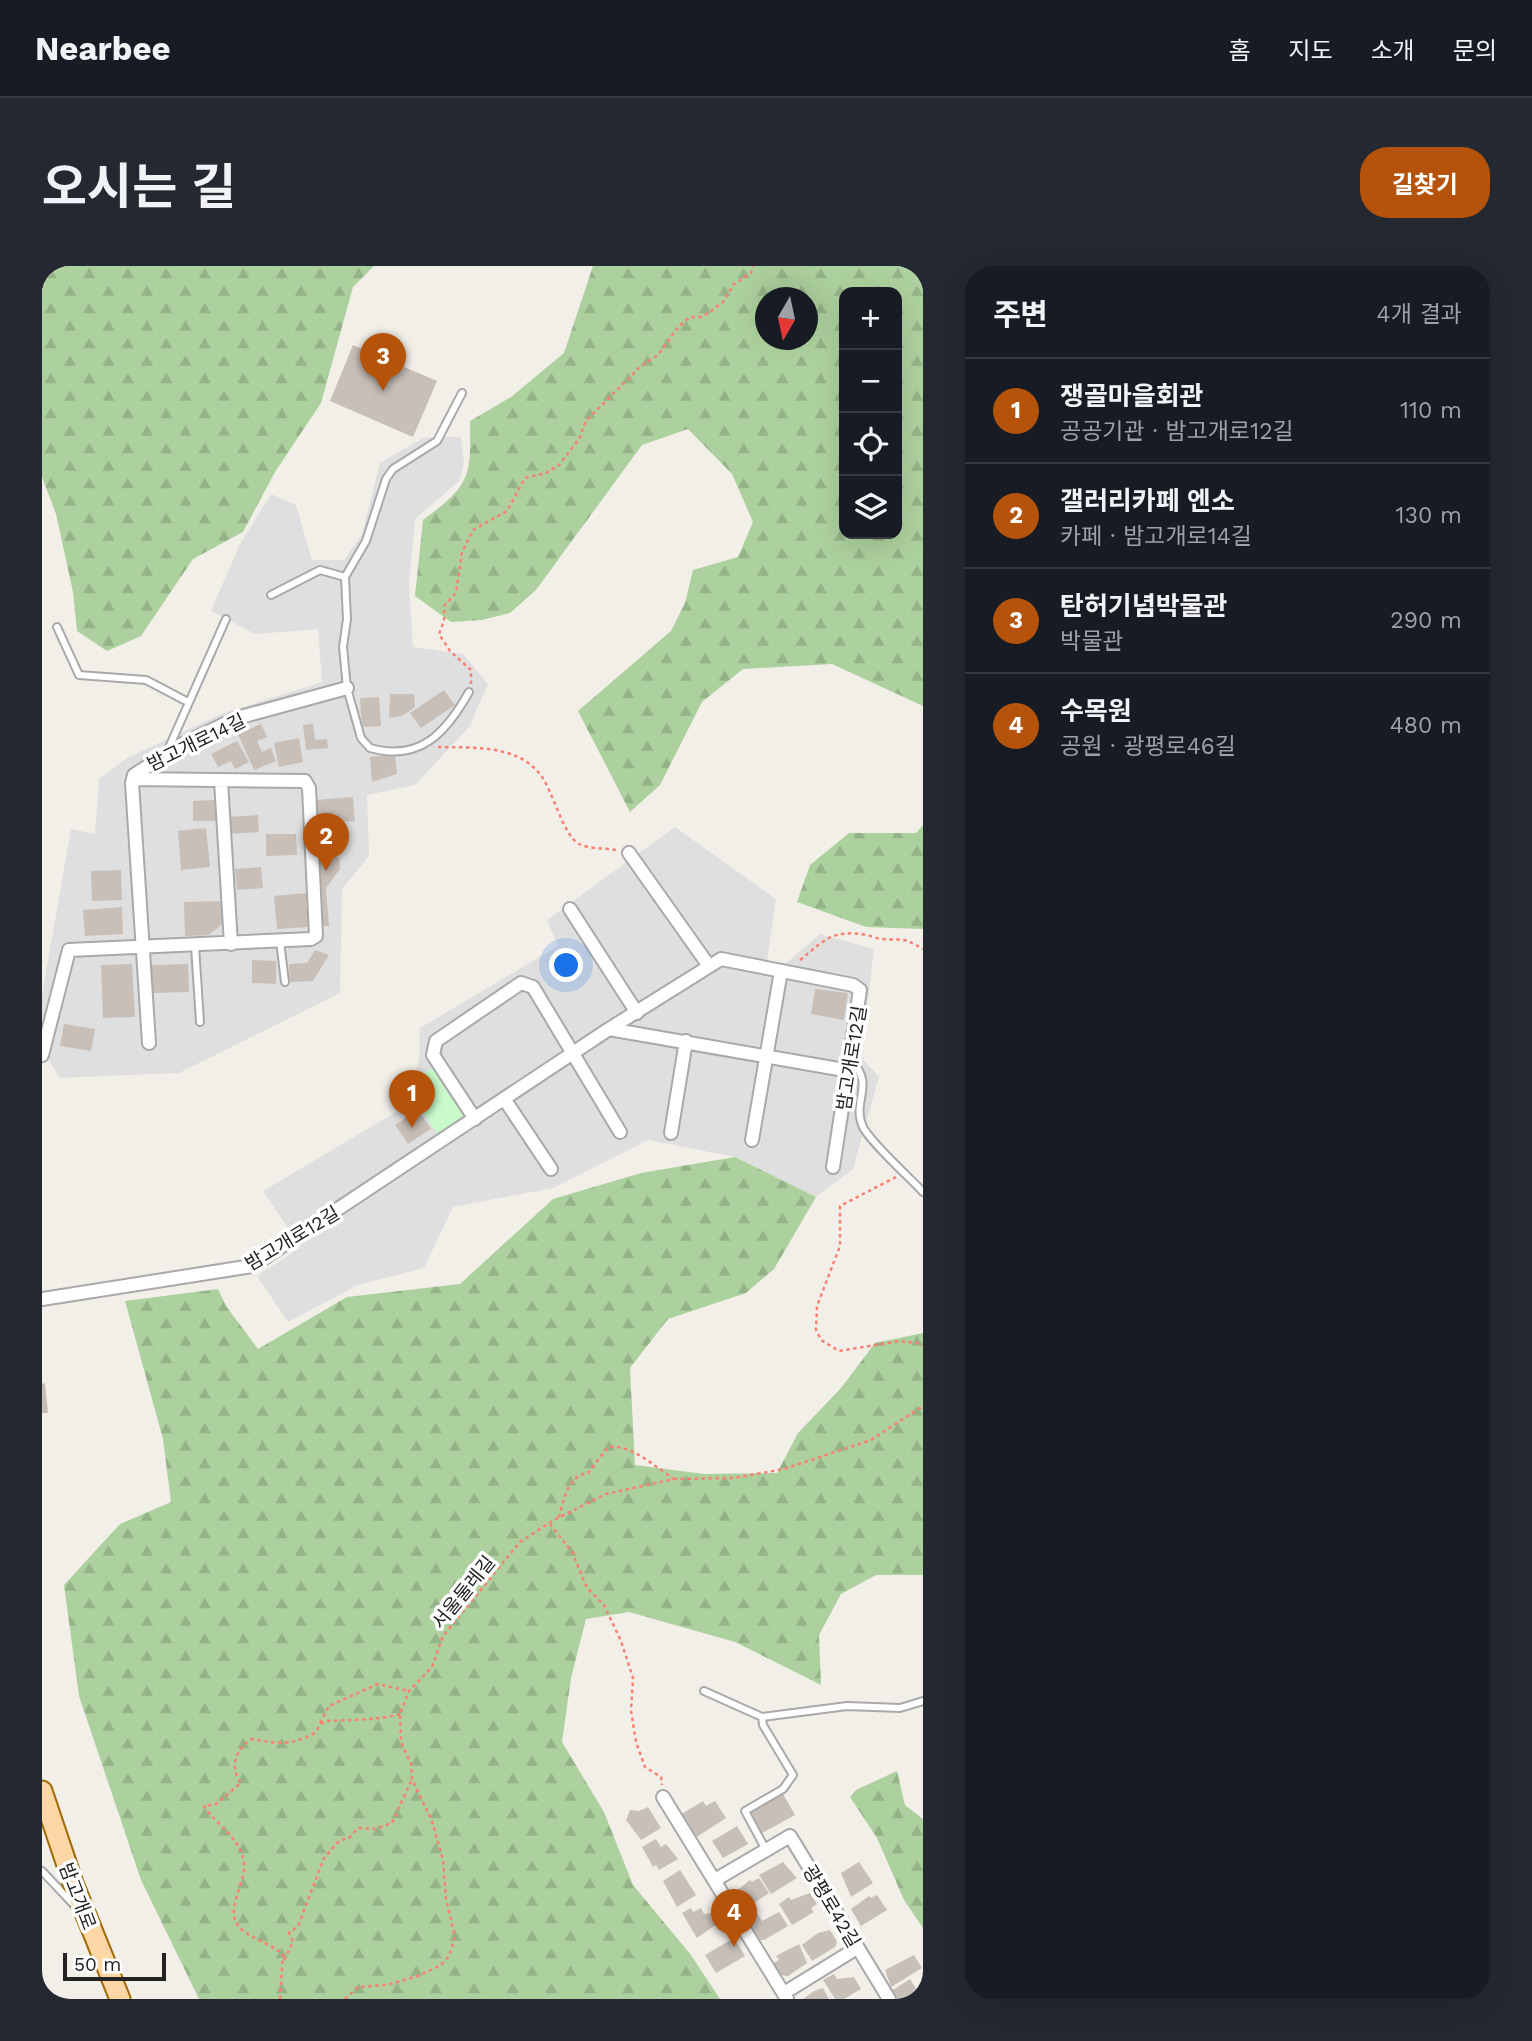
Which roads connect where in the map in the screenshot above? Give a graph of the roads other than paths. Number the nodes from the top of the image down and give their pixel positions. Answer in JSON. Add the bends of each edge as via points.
{"nodes":[{"id":1,"x":462,"y":393,"type":"dead end"},
{"id":2,"x":345,"y":577,"type":"junction"},
{"id":3,"x":271,"y":595,"type":"dead end"},
{"id":4,"x":226,"y":619,"type":"dead end"},
{"id":5,"x":57,"y":627,"type":"dead end"},
{"id":6,"x":347,"y":688,"type":"junction"},
{"id":7,"x":469,"y":692,"type":"road end"},
{"id":8,"x":188,"y":702,"type":"junction"},
{"id":9,"x":167,"y":754,"type":"junction"},
{"id":10,"x":133,"y":779,"type":"junction"},
{"id":11,"x":220,"y":781,"type":"junction"},
{"id":12,"x":629,"y":853,"type":"road end"},
{"id":13,"x":570,"y":909,"type":"dead end"},
{"id":14,"x":280,"y":941,"type":"junction"},
{"id":15,"x":231,"y":944,"type":"junction"},
{"id":16,"x":195,"y":946,"type":"junction"},
{"id":17,"x":143,"y":949,"type":"junction"},
{"id":18,"x":709,"y":966,"type":"junction"},
{"id":19,"x":785,"y":972,"type":"junction"},
{"id":20,"x":285,"y":982,"type":"dead end"},
{"id":21,"x":637,"y":1013,"type":"junction"},
{"id":22,"x":200,"y":1022,"type":"dead end"},
{"id":23,"x":609,"y":1029,"type":"junction"},
{"id":24,"x":686,"y":1041,"type":"junction"},
{"id":25,"x":149,"y":1043,"type":"dead end"},
{"id":26,"x":573,"y":1054,"type":"junction"},
{"id":27,"x":42,"y":1055,"type":"edge"},
{"id":28,"x":767,"y":1057,"type":"junction"},
{"id":29,"x":851,"y":1066,"type":"junction"},
{"id":30,"x":505,"y":1100,"type":"junction"},
{"id":31,"x":475,"y":1119,"type":"junction"},
{"id":32,"x":620,"y":1132,"type":"dead end"},
{"id":33,"x":671,"y":1133,"type":"dead end"},
{"id":34,"x":752,"y":1140,"type":"dead end"},
{"id":35,"x":833,"y":1167,"type":"dead end"},
{"id":36,"x":551,"y":1169,"type":"dead end"},
{"id":37,"x":923,"y":1192,"type":"edge"},
{"id":38,"x":42,"y":1298,"type":"edge"},
{"id":39,"x":704,"y":1691,"type":"dead end"},
{"id":40,"x":923,"y":1701,"type":"edge"},
{"id":41,"x":762,"y":1717,"type":"junction"},
{"id":42,"x":42,"y":1791,"type":"edge"},
{"id":43,"x":663,"y":1797,"type":"road end"},
{"id":44,"x":766,"y":1850,"type":"junction"},
{"id":45,"x":42,"y":1871,"type":"edge"},
{"id":46,"x":715,"y":1880,"type":"junction"},
{"id":47,"x":88,"y":1920,"type":"junction"},
{"id":48,"x":858,"y":1948,"type":"junction"},
{"id":49,"x":785,"y":1996,"type":"edge"},
{"id":50,"x":120,"y":1999,"type":"edge"},
{"id":51,"x":889,"y":1999,"type":"edge"}],
"edges":[{"from":1,"to":2,"type":"lane","via":[[437,440],[393,469],[386,479],[366,541]]},
{"from":2,"to":3,"type":"lane","via":[[320,570]]},
{"from":2,"to":6,"type":"lane"},
{"from":4,"to":8,"type":"lane"},
{"from":5,"to":8,"type":"lane","via":[[79,675],[146,680]]},
{"from":6,"to":7,"type":"lane","via":[[362,738],[370,748],[411,752],[423,747],[456,715]]},
{"from":6,"to":9,"type":"street","name":"밤고개로14길","via":[[237,718]]},
{"from":8,"to":9,"type":"lane"},
{"from":9,"to":10,"type":"street","name":"밤고개로14길","via":[[136,771]]},
{"from":10,"to":11,"type":"street"},
{"from":10,"to":17,"type":"street","name":"밤고개로14길"},
{"from":11,"to":14,"type":"street","via":[[305,781],[309,788],[317,930],[311,939]]},
{"from":11,"to":15,"type":"street"},
{"from":12,"to":18,"type":"street"},
{"from":13,"to":21,"type":"street"},
{"from":14,"to":15,"type":"street"},
{"from":14,"to":20,"type":"lane"},
{"from":15,"to":16,"type":"street"},
{"from":16,"to":17,"type":"street"},
{"from":16,"to":22,"type":"lane"},
{"from":17,"to":25,"type":"street","name":"밤고개로14길"},
{"from":17,"to":27,"type":"street","via":[[69,950]]},
{"from":18,"to":19,"type":"street","name":"밤고개로12길","via":[[721,959]]},
{"from":18,"to":21,"type":"street","name":"밤고개로12길"},
{"from":19,"to":28,"type":"street"},
{"from":19,"to":29,"type":"street","name":"밤고개로12길","via":[[860,990]]},
{"from":21,"to":23,"type":"street","name":"밤고개로12길"},
{"from":23,"to":24,"type":"street"},
{"from":23,"to":26,"type":"street","name":"밤고개로12길"},
{"from":24,"to":28,"type":"street"},
{"from":24,"to":33,"type":"street"},
{"from":26,"to":30,"type":"street","name":"밤고개로12길"},
{"from":26,"to":31,"type":"street","via":[[533,987],[522,983],[436,1041],[433,1048],[433,1055]]},
{"from":26,"to":32,"type":"street"},
{"from":28,"to":29,"type":"street"},
{"from":28,"to":34,"type":"street"},
{"from":29,"to":35,"type":"street","name":"밤고개로12길"},
{"from":29,"to":37,"type":"lane","via":[[861,1070],[864,1080],[863,1128]]},
{"from":30,"to":31,"type":"street","name":"밤고개로12길"},
{"from":30,"to":36,"type":"street"},
{"from":31,"to":38,"type":"street","name":"밤고개로12길","via":[[252,1266]]},
{"from":39,"to":41,"type":"lane"},
{"from":40,"to":41,"type":"lane","via":[[900,1708],[847,1706]]},
{"from":41,"to":44,"type":"lane","via":[[793,1775],[783,1789],[745,1811]]},
{"from":42,"to":47,"type":"main road","name":"밤고개로"},
{"from":43,"to":46,"type":"street"},
{"from":44,"to":46,"type":"street","name":"광평로42길"},
{"from":44,"to":48,"type":"street","name":"광평로42길","via":[[790,1836]]},
{"from":45,"to":47,"type":"lane"},
{"from":46,"to":49,"type":"street"},
{"from":47,"to":50,"type":"main road","name":"밤고개로"},
{"from":48,"to":49,"type":"street"},
{"from":48,"to":51,"type":"street","name":"광평로42길"}]}
